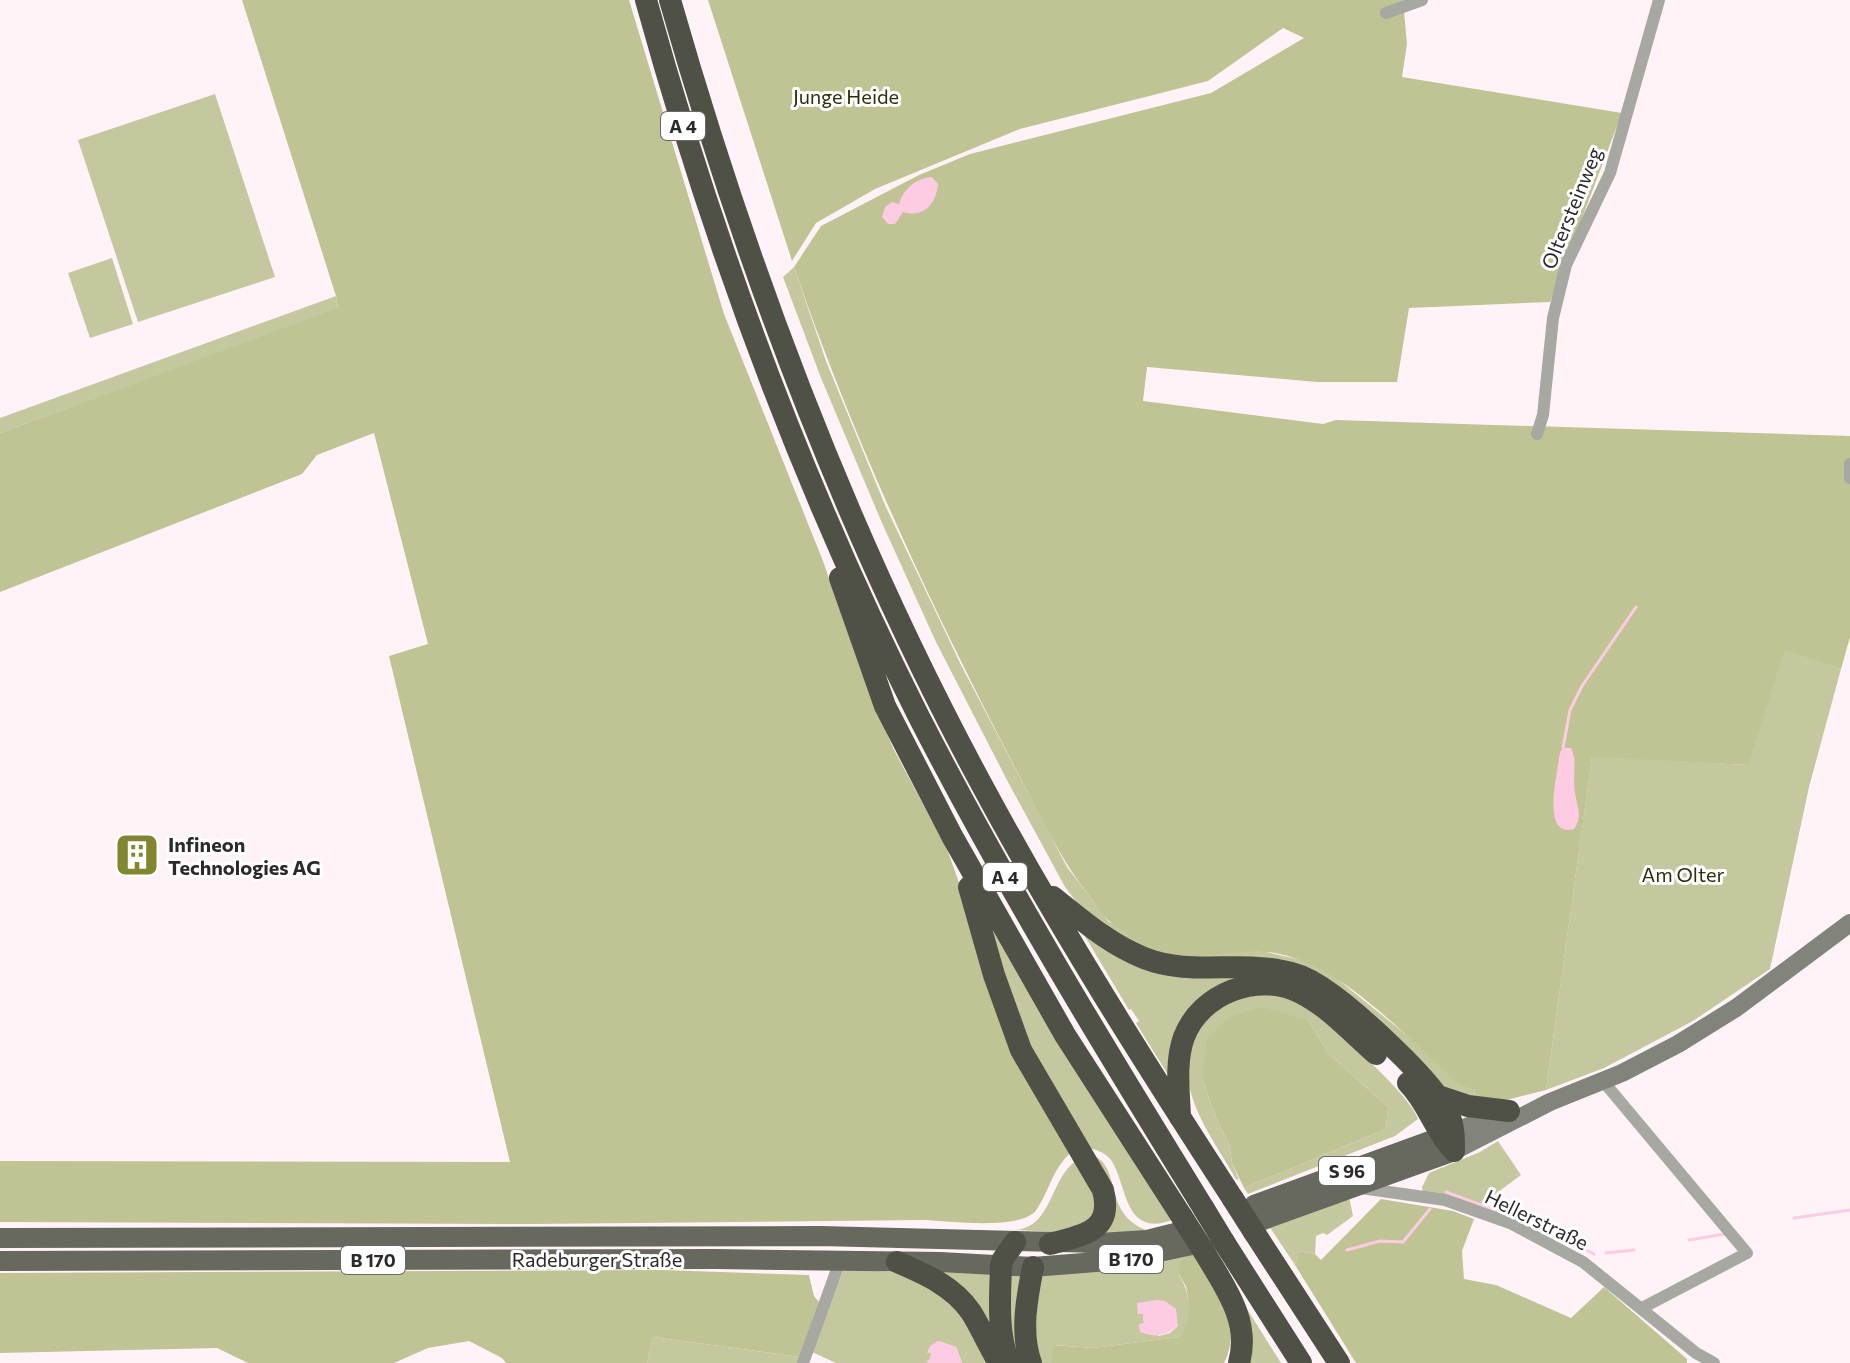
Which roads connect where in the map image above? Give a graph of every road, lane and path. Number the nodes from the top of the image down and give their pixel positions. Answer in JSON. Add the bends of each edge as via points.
{"nodes":[{"id":1,"x":646,"y":0,"type":"edge"},
{"id":2,"x":670,"y":0,"type":"edge"},
{"id":3,"x":1422,"y":0,"type":"edge"},
{"id":4,"x":1659,"y":0,"type":"edge"},
{"id":5,"x":1386,"y":13,"type":"dead end"},
{"id":6,"x":1537,"y":434,"type":"dead end"},
{"id":7,"x":1850,"y":464,"type":"edge"},
{"id":8,"x":1850,"y":478,"type":"edge"},
{"id":9,"x":832,"y":530,"type":"junction"},
{"id":10,"x":952,"y":836,"type":"junction"},
{"id":11,"x":1041,"y":887,"type":"junction"},
{"id":12,"x":1850,"y":923,"type":"edge"},
{"id":13,"x":1603,"y":1081,"type":"junction"},
{"id":14,"x":1438,"y":1096,"type":"junction"},
{"id":15,"x":1550,"y":1102,"type":"junction"},
{"id":16,"x":1509,"y":1111,"type":"junction"},
{"id":17,"x":1180,"y":1118,"type":"junction"},
{"id":18,"x":1449,"y":1139,"type":"junction"},
{"id":19,"x":1354,"y":1186,"type":"junction"},
{"id":20,"x":1251,"y":1214,"type":"junction"},
{"id":21,"x":1197,"y":1237,"type":"junction"},
{"id":22,"x":0,"y":1238,"type":"edge"},
{"id":23,"x":1015,"y":1242,"type":"junction"},
{"id":24,"x":1050,"y":1244,"type":"junction"},
{"id":25,"x":814,"y":1260,"type":"junction"},
{"id":26,"x":0,"y":1261,"type":"edge"},
{"id":27,"x":840,"y":1261,"type":"junction"},
{"id":28,"x":897,"y":1262,"type":"junction"},
{"id":29,"x":1001,"y":1266,"type":"junction"},
{"id":30,"x":1033,"y":1267,"type":"junction"},
{"id":31,"x":828,"y":1290,"type":"junction"},
{"id":32,"x":1642,"y":1308,"type":"junction"},
{"id":33,"x":1696,"y":1358,"type":"edge"},
{"id":34,"x":803,"y":1363,"type":"edge"},
{"id":35,"x":999,"y":1363,"type":"edge"},
{"id":36,"x":1009,"y":1363,"type":"edge"},
{"id":37,"x":1031,"y":1363,"type":"edge"},
{"id":38,"x":1239,"y":1363,"type":"edge"},
{"id":39,"x":1301,"y":1363,"type":"edge"},
{"id":40,"x":1339,"y":1363,"type":"edge"},
{"id":41,"x":1714,"y":1363,"type":"edge"}],
"edges":[{"from":1,"to":9,"type":"highway","number":"A 4","via":[[723,251]]},
{"from":2,"to":11,"type":"highway","number":"A 4","via":[[754,267],[842,494],[936,696]]},
{"from":3,"to":5,"type":"street"},
{"from":4,"to":6,"type":"street","name":"Oltersteinweg","via":[[1610,173],[1566,265]]},
{"from":7,"to":8,"type":"street"},
{"from":9,"to":10,"type":"highway","via":[[835,562],[870,669]]},
{"from":9,"to":21,"type":"highway","number":"A 4","bridge":true,"via":[[969,811],[1067,985],[1204,1209]]},
{"from":10,"to":21,"type":"highway","via":[[1065,1035]]},
{"from":10,"to":24,"type":"highway","via":[[1013,1031],[1103,1190],[1105,1217],[1092,1231]]},
{"from":11,"to":14,"type":"highway","via":[[1096,931],[1145,959],[1174,967],[1266,968],[1311,981],[1341,1002]]},
{"from":11,"to":17,"type":"highway","number":"A 4"},
{"from":12,"to":13,"type":"main road","number":"S 96","via":[[1736,1008]]},
{"from":13,"to":15,"type":"main road","number":"S 96"},
{"from":13,"to":32,"type":"street","via":[[1747,1253]]},
{"from":14,"to":16,"type":"highway"},
{"from":14,"to":18,"type":"highway","via":[[1449,1114]]},
{"from":15,"to":16,"type":"main road","number":"S 96"},
{"from":15,"to":18,"type":"main road","number":"S 96"},
{"from":16,"to":18,"type":"main road","number":"S 96"},
{"from":17,"to":18,"type":"highway","via":[[1178,1066],[1185,1036],[1199,1012],[1224,993],[1264,984],[1296,990],[1331,1014],[1419,1095]]},
{"from":17,"to":20,"type":"highway","number":"A 4"},
{"from":18,"to":19,"type":"main road","number":"S 96"},
{"from":18,"to":20,"type":"main road","number":"S 96"},
{"from":19,"to":20,"type":"main road","number":"S 96"},
{"from":19,"to":32,"type":"street","name":"Hellerstraße","via":[[1457,1204],[1510,1223],[1583,1262]]},
{"from":20,"to":40,"type":"highway","number":"A 4"},
{"from":21,"to":24,"type":"main road","name":"Radeburger Straße","number":"B 170"},
{"from":21,"to":30,"type":"main road","name":"Radeburger Straße","number":"B 170","via":[[1121,1260]]},
{"from":21,"to":38,"type":"highway","via":[[1239,1314]]},
{"from":21,"to":39,"type":"highway","number":"A 4"},
{"from":22,"to":23,"type":"main road","name":"Radeburger Straße","number":"B 170","via":[[820,1236]]},
{"from":23,"to":24,"type":"main road","name":"Radeburger Straße","number":"B 170"},
{"from":23,"to":29,"type":"highway"},
{"from":25,"to":26,"type":"main road","name":"Radeburger Straße","number":"B 170"},
{"from":25,"to":27,"type":"main road","name":"Radeburger Straße","number":"B 170"},
{"from":25,"to":31,"type":"street"},
{"from":27,"to":28,"type":"main road","name":"Radeburger Straße","number":"B 170"},
{"from":27,"to":31,"type":"street"},
{"from":28,"to":29,"type":"main road","name":"Radeburger Straße","number":"B 170"},
{"from":28,"to":35,"type":"highway","via":[[959,1297]]},
{"from":29,"to":30,"type":"main road","name":"Radeburger Straße","number":"B 170"},
{"from":29,"to":36,"type":"highway","via":[[1000,1320]]},
{"from":30,"to":37,"type":"highway","via":[[1026,1322]]},
{"from":31,"to":34,"type":"street"},
{"from":32,"to":33,"type":"street","name":"Hellerstraße"},
{"from":33,"to":41,"type":"street","name":"Hellerstraße"}]}
